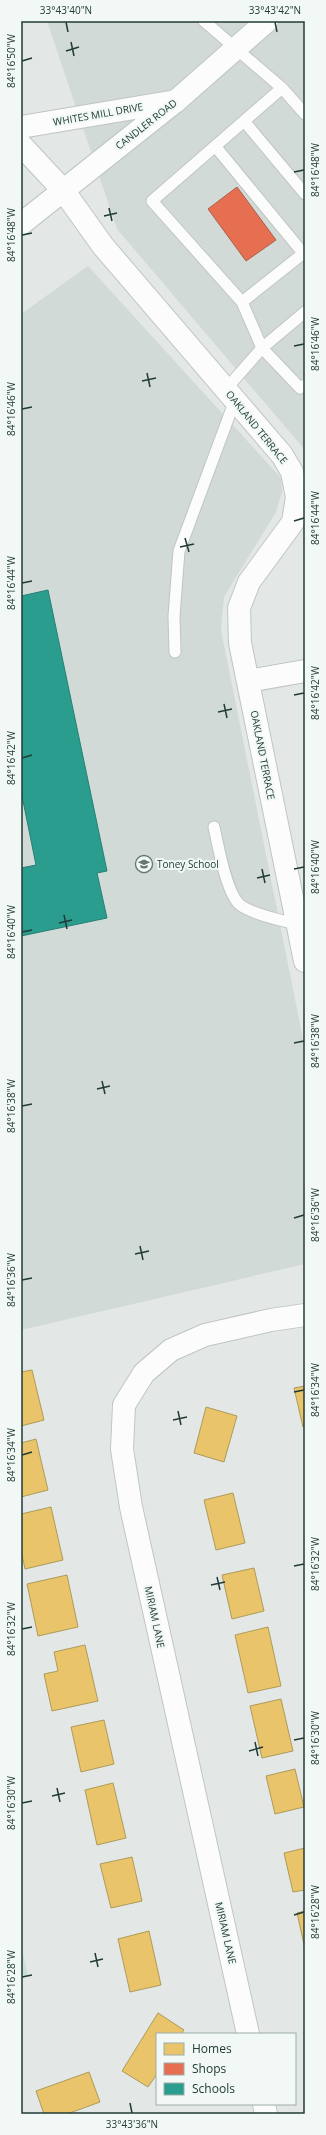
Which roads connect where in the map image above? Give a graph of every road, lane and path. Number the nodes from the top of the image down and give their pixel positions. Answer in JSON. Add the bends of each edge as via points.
{"nodes":[{"id":1,"x":204,"y":21,"type":"edge"},
{"id":2,"x":267,"y":21,"type":"edge"},
{"id":3,"x":237,"y":48,"type":"junction"},
{"id":4,"x":282,"y":88,"type":"junction"},
{"id":5,"x":176,"y":101,"type":"junction"},
{"id":6,"x":305,"y":114,"type":"edge"},
{"id":7,"x":244,"y":121,"type":"junction"},
{"id":8,"x":21,"y":127,"type":"edge"},
{"id":9,"x":21,"y":145,"type":"edge"},
{"id":10,"x":215,"y":146,"type":"junction"},
{"id":11,"x":63,"y":190,"type":"junction"},
{"id":12,"x":305,"y":194,"type":"edge"},
{"id":13,"x":21,"y":224,"type":"edge"},
{"id":14,"x":304,"y":253,"type":"edge"},
{"id":15,"x":242,"y":302,"type":"junction"},
{"id":16,"x":305,"y":312,"type":"edge"},
{"id":17,"x":262,"y":348,"type":"junction"},
{"id":18,"x":305,"y":385,"type":"edge"},
{"id":19,"x":231,"y":395,"type":"junction"},
{"id":20,"x":175,"y":652,"type":"dead end"},
{"id":21,"x":305,"y":671,"type":"edge"},
{"id":22,"x":248,"y":681,"type":"junction"},
{"id":23,"x":214,"y":827,"type":"dead end"},
{"id":24,"x":297,"y":924,"type":"junction"},
{"id":25,"x":305,"y":961,"type":"edge"},
{"id":26,"x":305,"y":1315,"type":"edge"},
{"id":27,"x":248,"y":2033,"type":"edge"}],
"edges":[{"from":1,"to":3,"type":"lane"},
{"from":2,"to":3,"type":"street","name":"CANDLER ROAD"},
{"from":3,"to":4,"type":"lane"},
{"from":3,"to":5,"type":"street","name":"CANDLER ROAD"},
{"from":4,"to":6,"type":"lane"},
{"from":4,"to":7,"type":"lane"},
{"from":5,"to":8,"type":"street","name":"WHITES MILL DRIVE"},
{"from":5,"to":11,"type":"street","name":"CANDLER ROAD"},
{"from":7,"to":10,"type":"lane"},
{"from":7,"to":12,"type":"lane"},
{"from":9,"to":11,"type":"street"},
{"from":10,"to":14,"type":"lane"},
{"from":10,"to":15,"type":"lane","via":[[152,201]]},
{"from":11,"to":13,"type":"street","name":"CANDLER ROAD"},
{"from":11,"to":19,"type":"street","name":"OAKLAND TERRACE","via":[[103,246]]},
{"from":14,"to":15,"type":"lane"},
{"from":15,"to":17,"type":"lane"},
{"from":16,"to":17,"type":"lane"},
{"from":17,"to":18,"type":"lane","via":[[300,388]]},
{"from":17,"to":19,"type":"lane"},
{"from":19,"to":20,"type":"lane","via":[[179,551],[174,616]]},
{"from":19,"to":22,"type":"street","name":"OAKLAND TERRACE","via":[[282,455],[292,472],[297,496],[293,522],[248,582],[239,608],[240,643]]},
{"from":21,"to":22,"type":"street"},
{"from":22,"to":24,"type":"street","name":"OAKLAND TERRACE"},
{"from":23,"to":24,"type":"lane","via":[[225,878],[239,904],[271,919]]},
{"from":24,"to":25,"type":"street","name":"OAKLAND TERRACE"},
{"from":26,"to":27,"type":"street","name":"MIRIAM LANE","via":[[271,1320],[205,1336],[171,1350],[144,1373],[124,1405],[122,1449],[131,1507]]}]}
